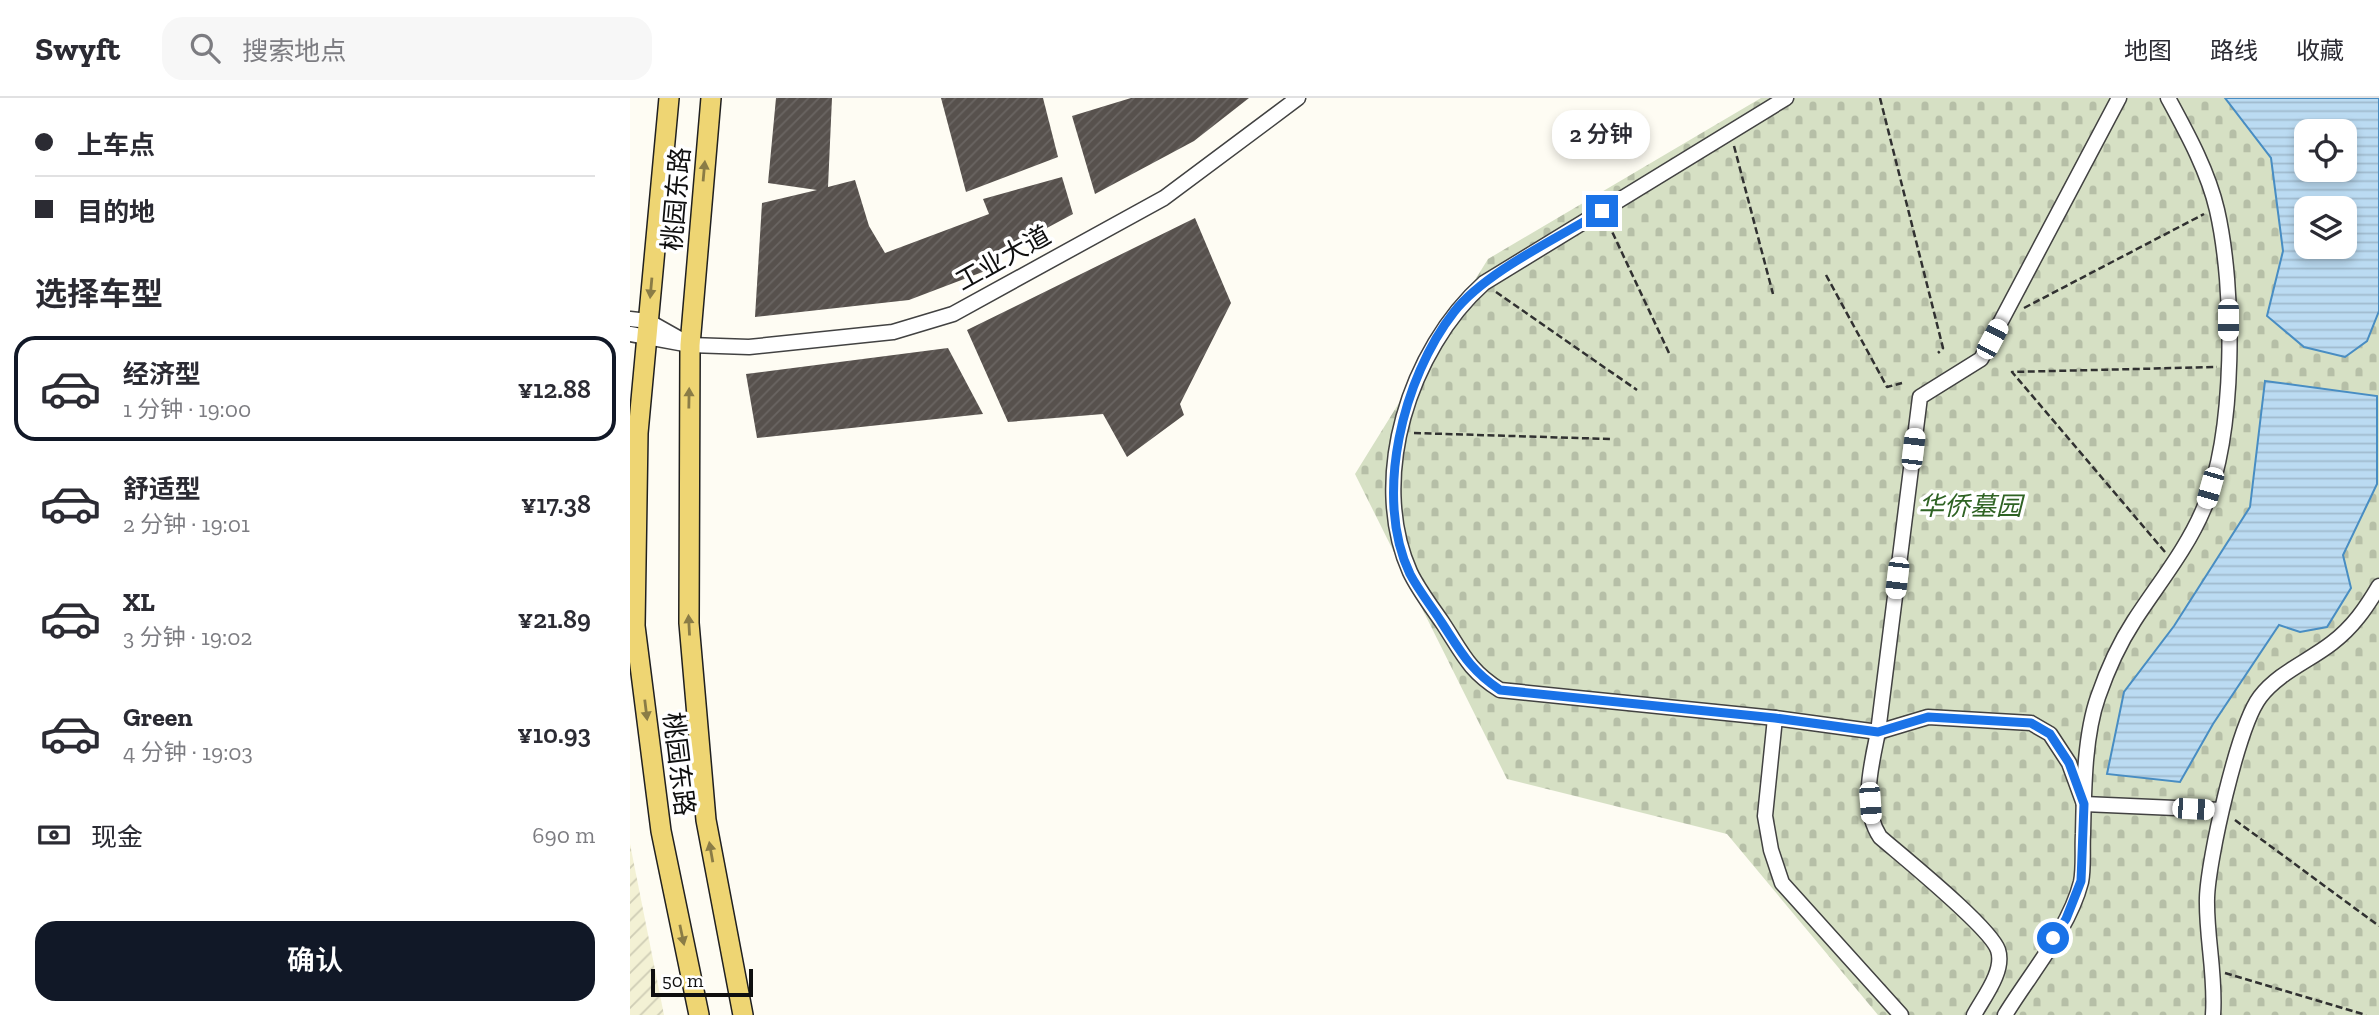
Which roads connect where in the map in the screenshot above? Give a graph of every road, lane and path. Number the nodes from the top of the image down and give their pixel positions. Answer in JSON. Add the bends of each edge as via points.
{"nodes":[{"id":1,"x":669,"y":98,"type":"edge"},
{"id":2,"x":711,"y":98,"type":"edge"},
{"id":3,"x":1298,"y":98,"type":"edge"},
{"id":4,"x":1786,"y":98,"type":"edge"},
{"id":5,"x":1880,"y":98,"type":"edge"},
{"id":6,"x":2119,"y":98,"type":"edge"},
{"id":7,"x":2168,"y":98,"type":"edge"},
{"id":8,"x":1730,"y":132,"type":"junction"},
{"id":9,"x":2217,"y":207,"type":"junction"},
{"id":10,"x":1602,"y":211,"type":"junction"},
{"id":11,"x":1826,"y":275,"type":"dead end"},
{"id":12,"x":1484,"y":283,"type":"junction"},
{"id":13,"x":1773,"y":294,"type":"dead end"},
{"id":14,"x":2003,"y":319,"type":"junction"},
{"id":15,"x":639,"y":328,"type":"edge"},
{"id":16,"x":690,"y":345,"type":"junction"},
{"id":17,"x":1670,"y":353,"type":"dead end"},
{"id":18,"x":1938,"y":353,"type":"dead end"},
{"id":19,"x":2227,"y":367,"type":"junction"},
{"id":20,"x":1902,"y":383,"type":"dead end"},
{"id":21,"x":1637,"y":390,"type":"dead end"},
{"id":22,"x":1402,"y":432,"type":"junction"},
{"id":23,"x":1610,"y":439,"type":"dead end"},
{"id":24,"x":2174,"y":562,"type":"junction"},
{"id":25,"x":2379,"y":586,"type":"edge"},
{"id":26,"x":1775,"y":718,"type":"junction"},
{"id":27,"x":1878,"y":732,"type":"junction"},
{"id":28,"x":2084,"y":804,"type":"junction"},
{"id":29,"x":2221,"y":810,"type":"junction"},
{"id":30,"x":2379,"y":926,"type":"edge"},
{"id":31,"x":2215,"y":970,"type":"junction"},
{"id":32,"x":699,"y":1015,"type":"edge"},
{"id":33,"x":743,"y":1015,"type":"edge"},
{"id":34,"x":1901,"y":1015,"type":"edge"},
{"id":35,"x":1974,"y":1015,"type":"edge"},
{"id":36,"x":2005,"y":1015,"type":"edge"},
{"id":37,"x":2213,"y":1015,"type":"edge"},
{"id":38,"x":2366,"y":1015,"type":"edge"}],
"edges":[{"from":1,"to":15,"type":"main road","name":"桃园东路","one_way":true},
{"from":16,"to":2,"type":"main road","name":"桃园东路","one_way":true},
{"from":3,"to":16,"type":"street","name":"工业大道","via":[[1164,198],[953,314],[893,332],[750,347]]},
{"from":4,"to":8,"type":"street"},
{"from":5,"to":18,"type":"path","via":[[1943,348]]},
{"from":6,"to":14,"type":"street"},
{"from":7,"to":9,"type":"street"},
{"from":8,"to":10,"type":"street"},
{"from":8,"to":13,"type":"path"},
{"from":9,"to":14,"type":"path"},
{"from":9,"to":19,"type":"street","via":[[2228,274]]},
{"from":10,"to":12,"type":"street"},
{"from":10,"to":17,"type":"path"},
{"from":11,"to":20,"type":"path","via":[[1887,387]]},
{"from":12,"to":21,"type":"path"},
{"from":12,"to":22,"type":"street","via":[[1444,327],[1409,401]]},
{"from":14,"to":27,"type":"street","via":[[1981,359],[1920,397]]},
{"from":15,"to":16,"type":"street","name":"工业大道"},
{"from":15,"to":32,"type":"main road","name":"桃园东路","one_way":true,"via":[[635,626],[660,831]]},
{"from":33,"to":16,"type":"main road","name":"桃园东路","one_way":true,"via":[[706,820],[689,623]]},
{"from":19,"to":24,"type":"street","via":[[2218,460],[2204,508]]},
{"from":19,"to":24,"type":"path","via":[[2012,372]]},
{"from":22,"to":23,"type":"path"},
{"from":22,"to":26,"type":"street","via":[[1392,494],[1399,540],[1410,573],[1476,674],[1500,690]]},
{"from":24,"to":28,"type":"street","via":[[2132,623],[2097,701]]},
{"from":25,"to":29,"type":"street","via":[[2361,616],[2333,643],[2275,681],[2258,699]]},
{"from":26,"to":27,"type":"street"},
{"from":26,"to":34,"type":"street","via":[[1765,816],[1782,883]]},
{"from":27,"to":28,"type":"street","via":[[1928,717],[2031,723],[2050,734],[2063,753]]},
{"from":27,"to":35,"type":"street","via":[[1868,783],[1871,822],[1880,836],[1983,929],[1998,950],[1998,970]]},
{"from":28,"to":29,"type":"street"},
{"from":28,"to":36,"type":"street","via":[[2081,881],[2066,919]]},
{"from":29,"to":30,"type":"path"},
{"from":29,"to":31,"type":"street","via":[[2207,898]]},
{"from":31,"to":37,"type":"street"},
{"from":31,"to":38,"type":"path"}]}
